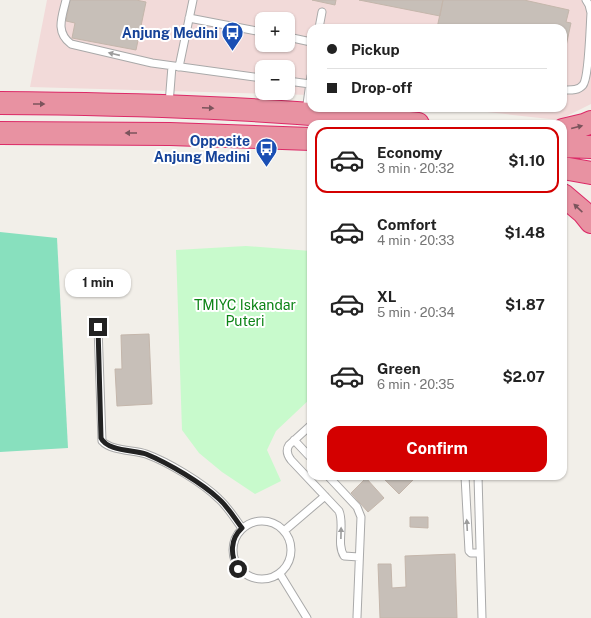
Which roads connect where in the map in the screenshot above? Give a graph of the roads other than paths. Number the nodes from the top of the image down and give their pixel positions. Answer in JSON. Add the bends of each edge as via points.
{"nodes":[{"id":1,"x":66,"y":0,"type":"edge"},
{"id":2,"x":193,"y":0,"type":"edge"},
{"id":3,"x":586,"y":0,"type":"edge"},
{"id":4,"x":322,"y":12,"type":"dead end"},
{"id":5,"x":190,"y":18,"type":"junction"},
{"id":6,"x":320,"y":24,"type":"edge"},
{"id":7,"x":255,"y":31,"type":"edge"},
{"id":8,"x":295,"y":39,"type":"edge"},
{"id":9,"x":307,"y":41,"type":"edge"},
{"id":10,"x":176,"y":66,"type":"junction"},
{"id":11,"x":255,"y":77,"type":"edge"},
{"id":12,"x":295,"y":82,"type":"edge"},
{"id":13,"x":307,"y":84,"type":"edge"},
{"id":14,"x":567,"y":90,"type":"edge"},
{"id":15,"x":0,"y":103,"type":"edge"},
{"id":16,"x":169,"y":106,"type":"junction"},
{"id":17,"x":307,"y":106,"type":"edge"},
{"id":18,"x":306,"y":113,"type":"junction"},
{"id":19,"x":377,"y":120,"type":"edge"},
{"id":20,"x":591,"y":122,"type":"edge"},
{"id":21,"x":567,"y":129,"type":"edge"},
{"id":22,"x":1,"y":133,"type":"edge"},
{"id":23,"x":307,"y":138,"type":"edge"},
{"id":24,"x":567,"y":146,"type":"edge"},
{"id":25,"x":591,"y":147,"type":"edge"},
{"id":26,"x":567,"y":169,"type":"edge"},
{"id":27,"x":591,"y":173,"type":"edge"},
{"id":28,"x":567,"y":198,"type":"edge"},
{"id":29,"x":591,"y":222,"type":"edge"},
{"id":30,"x":98,"y":327,"type":"dead end"},
{"id":31,"x":307,"y":429,"type":"edge"},
{"id":32,"x":294,"y":440,"type":"junction"},
{"id":33,"x":307,"y":454,"type":"edge"},
{"id":34,"x":307,"y":477,"type":"edge"},
{"id":35,"x":310,"y":480,"type":"edge"},
{"id":36,"x":332,"y":480,"type":"edge"},
{"id":37,"x":465,"y":480,"type":"edge"},
{"id":38,"x":478,"y":480,"type":"edge"},
{"id":39,"x":325,"y":496,"type":"junction"},
{"id":40,"x":242,"y":528,"type":"junction"},
{"id":41,"x":284,"y":530,"type":"junction"},
{"id":42,"x":480,"y":553,"type":"junction"},
{"id":43,"x":359,"y":556,"type":"junction"},
{"id":44,"x":280,"y":574,"type":"junction"},
{"id":45,"x":357,"y":617,"type":"dead end"},
{"id":46,"x":307,"y":618,"type":"edge"},
{"id":47,"x":482,"y":618,"type":"edge"}],
"edges":[{"from":10,"to":1,"type":"lane","one_way":true,"via":[[71,44],[60,28]]},
{"from":2,"to":5,"type":"lane"},
{"from":3,"to":14,"type":"lane","via":[[591,13],[587,74],[584,85],[576,90]]},
{"from":4,"to":6,"type":"lane"},
{"from":5,"to":7,"type":"lane"},
{"from":5,"to":10,"type":"lane"},
{"from":8,"to":9,"type":"lane"},
{"from":10,"to":11,"type":"lane"},
{"from":10,"to":16,"type":"lane"},
{"from":12,"to":13,"type":"lane"},
{"from":15,"to":16,"type":"highway","one_way":true},
{"from":16,"to":18,"type":"highway","one_way":true},
{"from":17,"to":18,"type":"lane"},
{"from":18,"to":19,"type":"highway"},
{"from":21,"to":20,"type":"highway","one_way":true},
{"from":23,"to":22,"type":"highway","one_way":true},
{"from":24,"to":25,"type":"highway"},
{"from":26,"to":27,"type":"highway"},
{"from":29,"to":28,"type":"highway","one_way":true},
{"from":30,"to":40,"type":"lane","via":[[102,441],[109,446],[144,453],[172,466],[220,500]]},
{"from":31,"to":32,"type":"lane"},
{"from":32,"to":33,"type":"lane"},
{"from":32,"to":34,"type":"lane","via":[[288,447],[289,458]]},
{"from":35,"to":39,"type":"lane"},
{"from":36,"to":43,"type":"lane","via":[[359,509]]},
{"from":42,"to":37,"type":"lane","one_way":true,"via":[[468,551]]},
{"from":38,"to":42,"type":"lane"},
{"from":39,"to":41,"type":"lane"},
{"from":43,"to":39,"type":"lane","one_way":true,"via":[[344,556],[341,552],[342,517]]},
{"from":40,"to":41,"type":"lane","via":[[255,522],[267,521]]},
{"from":40,"to":44,"type":"lane","via":[[232,546],[233,558],[238,569],[249,577],[261,580]]},
{"from":41,"to":44,"type":"lane","via":[[292,551],[288,564]]},
{"from":42,"to":47,"type":"lane"},
{"from":43,"to":45,"type":"lane"},
{"from":44,"to":46,"type":"lane"}]}
